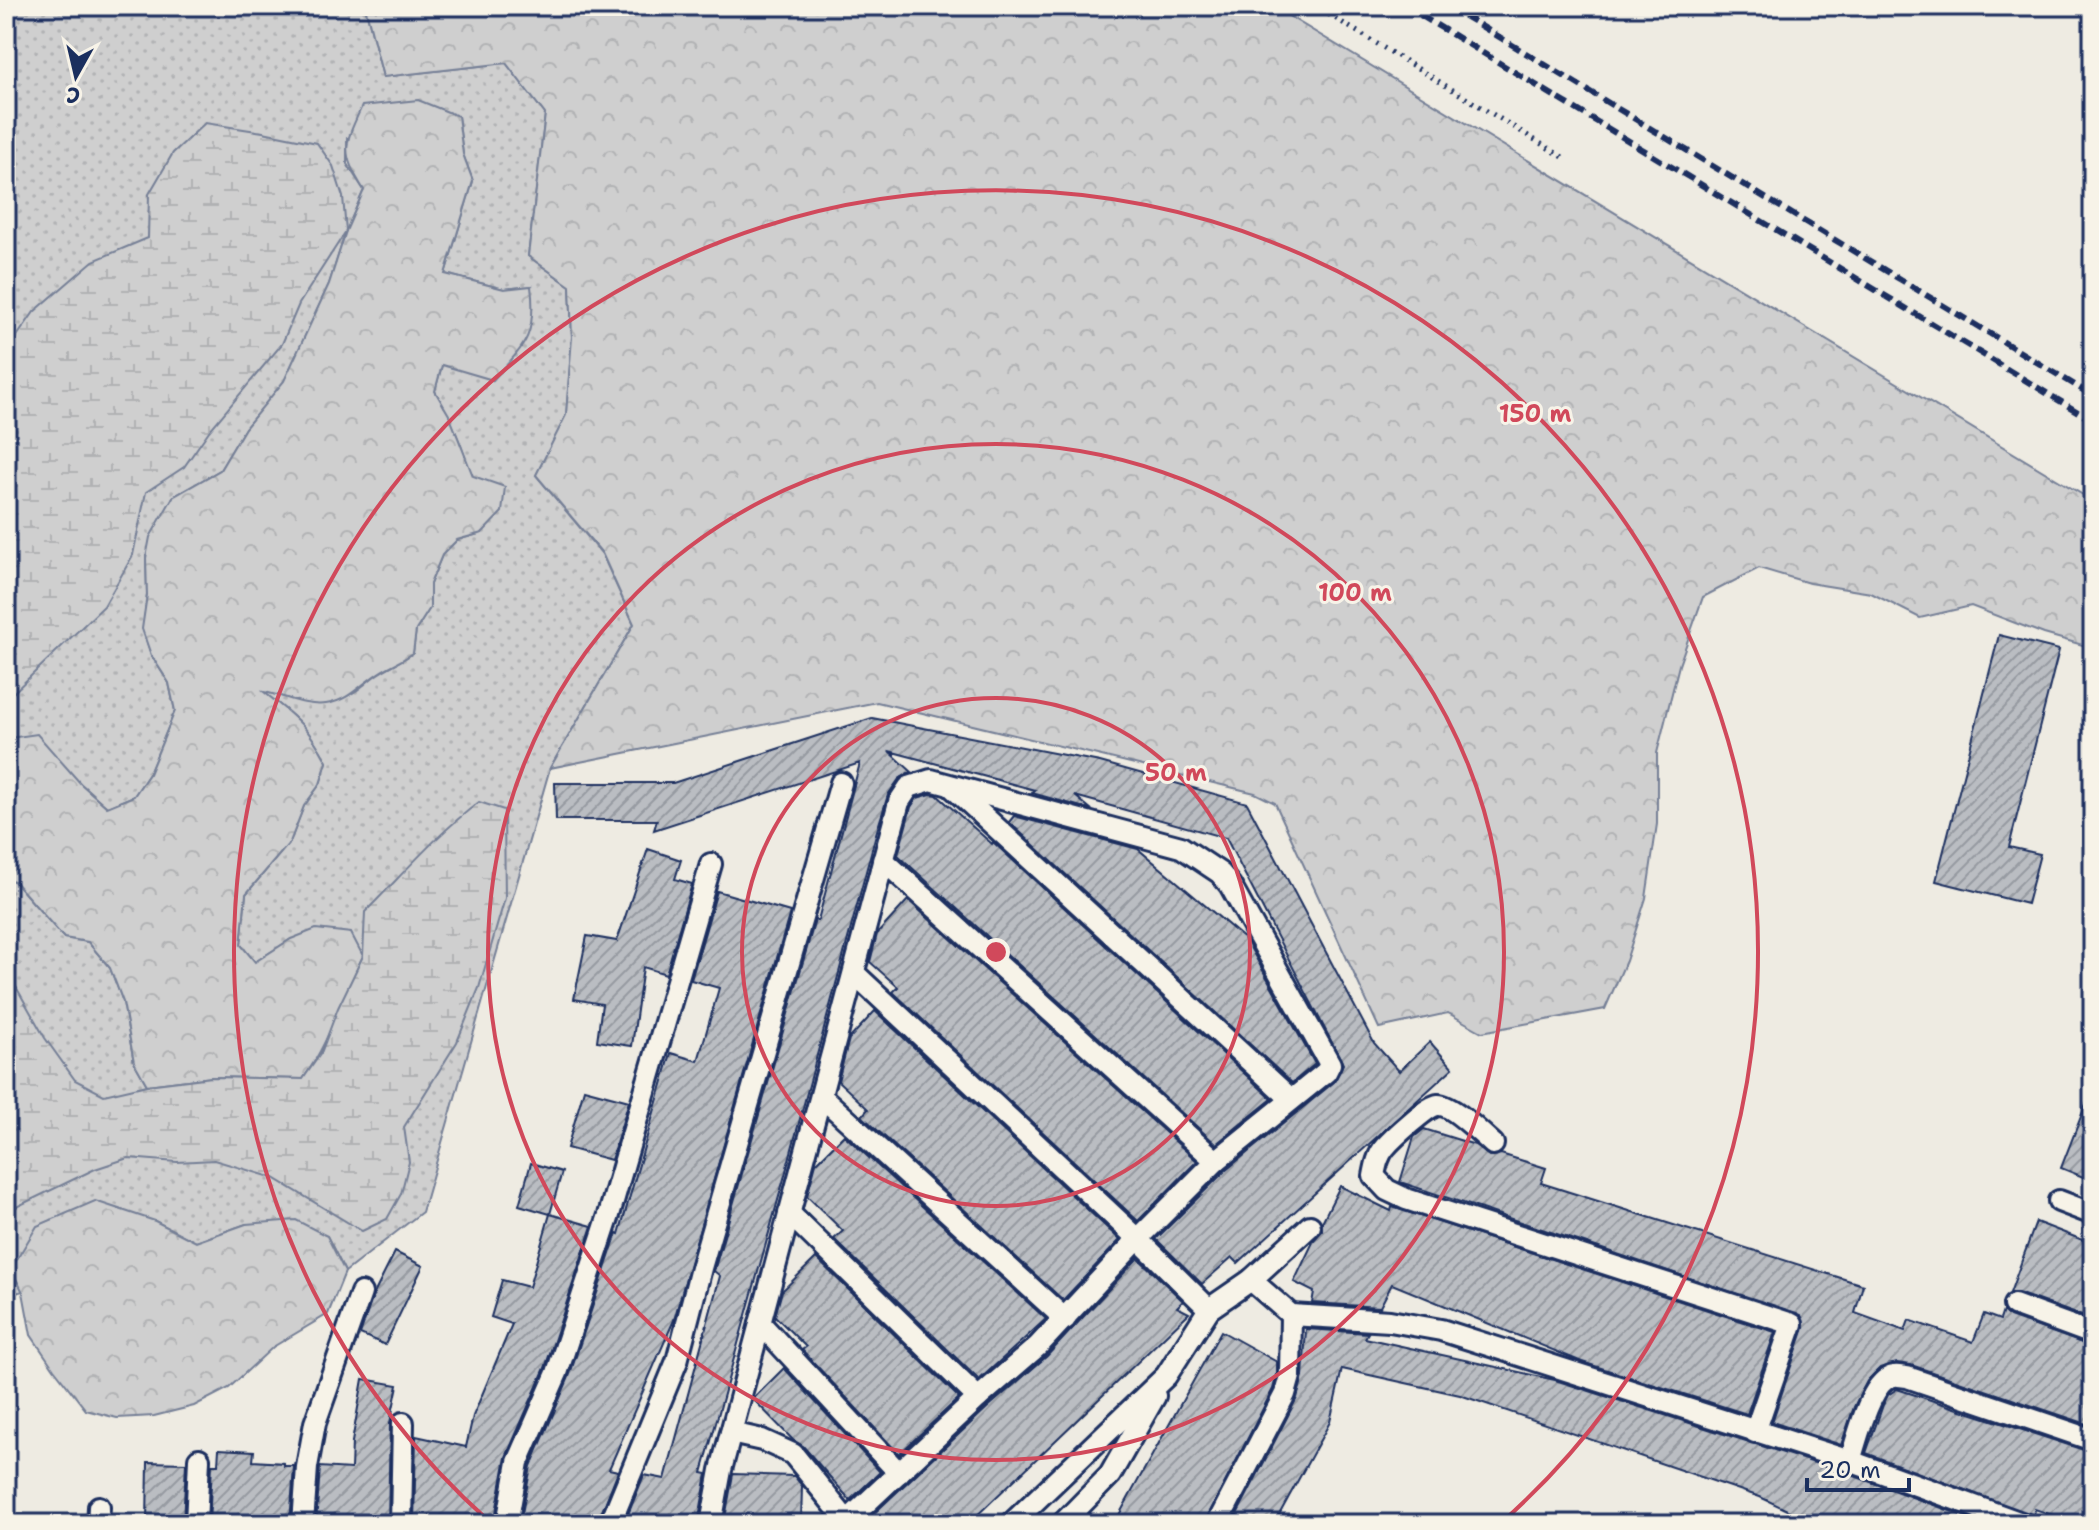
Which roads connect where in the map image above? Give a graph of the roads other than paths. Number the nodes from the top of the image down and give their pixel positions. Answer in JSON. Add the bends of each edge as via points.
{"nodes":[{"id":1,"x":841,"y":783,"type":"dead end"},
{"id":2,"x":948,"y":783,"type":"junction"},
{"id":3,"x":883,"y":860,"type":"junction"},
{"id":4,"x":711,"y":864,"type":"dead end"},
{"id":5,"x":854,"y":973,"type":"junction"},
{"id":6,"x":822,"y":1097,"type":"junction"},
{"id":7,"x":1291,"y":1099,"type":"junction"},
{"id":8,"x":1493,"y":1144,"type":"dead end"},
{"id":9,"x":1216,"y":1161,"type":"junction"},
{"id":10,"x":2059,"y":1201,"type":"dead end"},
{"id":11,"x":789,"y":1213,"type":"junction"},
{"id":12,"x":2093,"y":1214,"type":"edge"},
{"id":13,"x":1310,"y":1226,"type":"dead end"},
{"id":14,"x":1138,"y":1239,"type":"junction"},
{"id":15,"x":1251,"y":1280,"type":"junction"},
{"id":16,"x":361,"y":1293,"type":"dead end"},
{"id":17,"x":2014,"y":1305,"type":"dead end"},
{"id":18,"x":1209,"y":1309,"type":"junction"},
{"id":19,"x":1291,"y":1315,"type":"junction"},
{"id":20,"x":1065,"y":1319,"type":"junction"},
{"id":21,"x":760,"y":1323,"type":"junction"},
{"id":22,"x":2093,"y":1334,"type":"edge"},
{"id":23,"x":1166,"y":1376,"type":"junction"},
{"id":24,"x":978,"y":1398,"type":"junction"},
{"id":25,"x":403,"y":1423,"type":"dead end"},
{"id":26,"x":1755,"y":1432,"type":"junction"},
{"id":27,"x":731,"y":1433,"type":"junction"},
{"id":28,"x":2093,"y":1440,"type":"edge"},
{"id":29,"x":199,"y":1459,"type":"dead end"},
{"id":30,"x":1850,"y":1461,"type":"junction"},
{"id":31,"x":899,"y":1473,"type":"junction"},
{"id":32,"x":846,"y":1523,"type":"edge"},
{"id":33,"x":196,"y":1524,"type":"edge"},
{"id":34,"x":303,"y":1524,"type":"edge"},
{"id":35,"x":401,"y":1524,"type":"edge"},
{"id":36,"x":507,"y":1524,"type":"edge"},
{"id":37,"x":610,"y":1524,"type":"edge"},
{"id":38,"x":711,"y":1524,"type":"edge"},
{"id":39,"x":1011,"y":1524,"type":"edge"},
{"id":40,"x":1062,"y":1524,"type":"edge"},
{"id":41,"x":1217,"y":1524,"type":"edge"},
{"id":42,"x":2024,"y":1524,"type":"edge"}],
"edges":[{"from":1,"to":37,"type":"lane","via":[[677,1361]]},
{"from":2,"to":3,"type":"lane","via":[[931,780],[909,787],[899,802]]},
{"from":2,"to":7,"type":"lane"},
{"from":2,"to":7,"type":"lane","via":[[1181,847],[1220,873],[1330,1064]]},
{"from":3,"to":5,"type":"lane"},
{"from":3,"to":9,"type":"lane"},
{"from":4,"to":36,"type":"lane","via":[[604,1229],[557,1373],[518,1462]]},
{"from":5,"to":6,"type":"lane"},
{"from":5,"to":14,"type":"lane"},
{"from":6,"to":11,"type":"lane"},
{"from":6,"to":20,"type":"lane"},
{"from":7,"to":9,"type":"lane"},
{"from":8,"to":26,"type":"lane","via":[[1449,1107],[1438,1105],[1384,1148],[1374,1176],[1406,1199],[1792,1324]]},
{"from":9,"to":14,"type":"lane"},
{"from":10,"to":12,"type":"lane"},
{"from":11,"to":21,"type":"lane"},
{"from":11,"to":24,"type":"lane"},
{"from":13,"to":15,"type":"lane"},
{"from":14,"to":18,"type":"lane"},
{"from":14,"to":20,"type":"lane"},
{"from":15,"to":18,"type":"lane"},
{"from":15,"to":19,"type":"lane"},
{"from":16,"to":34,"type":"lane","via":[[315,1423]]},
{"from":17,"to":22,"type":"lane"},
{"from":18,"to":23,"type":"lane"},
{"from":19,"to":26,"type":"lane","via":[[1441,1330]]},
{"from":19,"to":41,"type":"lane","via":[[1285,1394]]},
{"from":20,"to":24,"type":"lane"},
{"from":21,"to":27,"type":"lane"},
{"from":21,"to":31,"type":"lane"},
{"from":23,"to":39,"type":"lane"},
{"from":23,"to":40,"type":"lane","via":[[1110,1475]]},
{"from":24,"to":31,"type":"lane"},
{"from":25,"to":35,"type":"lane"},
{"from":26,"to":30,"type":"lane"},
{"from":27,"to":32,"type":"lane","via":[[793,1454]]},
{"from":27,"to":38,"type":"lane"},
{"from":28,"to":30,"type":"lane","via":[[1894,1376],[1874,1391]]},
{"from":29,"to":33,"type":"lane"},
{"from":30,"to":42,"type":"lane"},
{"from":31,"to":32,"type":"lane"}]}
